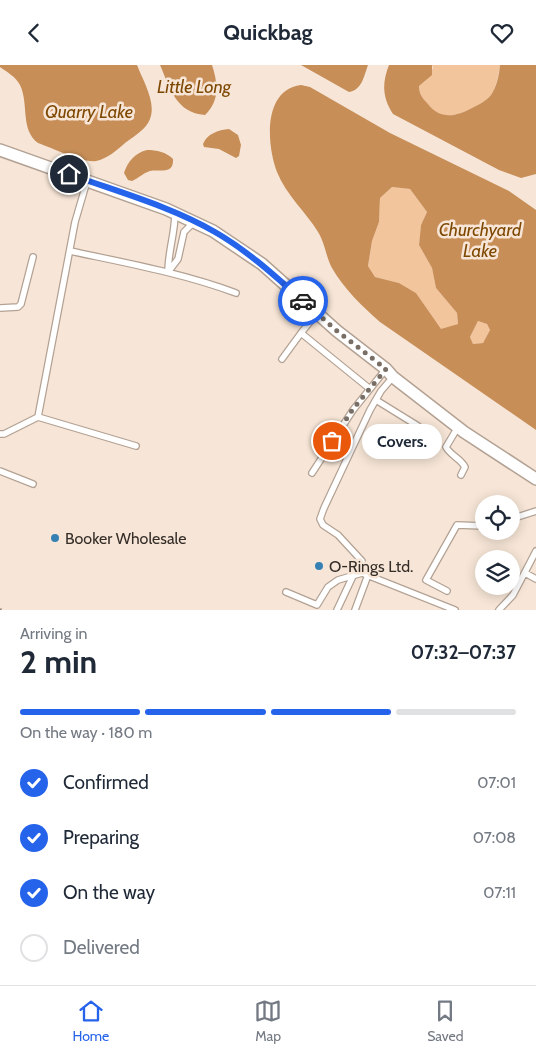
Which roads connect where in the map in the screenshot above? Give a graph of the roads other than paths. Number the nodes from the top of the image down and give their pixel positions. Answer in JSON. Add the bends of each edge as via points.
{"nodes":[{"id":1,"x":0,"y":150,"type":"edge"},
{"id":2,"x":87,"y":181,"type":"junction"},
{"id":3,"x":175,"y":213,"type":"junction"},
{"id":4,"x":194,"y":222,"type":"junction"},
{"id":5,"x":70,"y":251,"type":"junction"},
{"id":6,"x":33,"y":257,"type":"dead end"},
{"id":7,"x":168,"y":272,"type":"junction"},
{"id":8,"x":236,"y":293,"type":"dead end"},
{"id":9,"x":0,"y":308,"type":"edge"},
{"id":10,"x":317,"y":313,"type":"junction"},
{"id":11,"x":301,"y":333,"type":"junction"},
{"id":12,"x":282,"y":359,"type":"dead end"},
{"id":13,"x":389,"y":373,"type":"junction"},
{"id":14,"x":370,"y":389,"type":"junction"},
{"id":15,"x":376,"y":400,"type":"junction"},
{"id":16,"x":38,"y":417,"type":"junction"},
{"id":17,"x":418,"y":426,"type":"dead end"},
{"id":18,"x":458,"y":427,"type":"junction"},
{"id":19,"x":0,"y":434,"type":"edge"},
{"id":20,"x":136,"y":445,"type":"dead end"},
{"id":21,"x":0,"y":471,"type":"edge"},
{"id":22,"x":312,"y":473,"type":"dead end"},
{"id":23,"x":461,"y":475,"type":"dead end"},
{"id":24,"x":536,"y":479,"type":"edge"},
{"id":25,"x":32,"y":484,"type":"dead end"},
{"id":26,"x":536,"y":511,"type":"edge"},
{"id":27,"x":520,"y":516,"type":"edge"},
{"id":28,"x":475,"y":526,"type":"edge"},
{"id":29,"x":536,"y":551,"type":"edge"},
{"id":30,"x":524,"y":573,"type":"junction"},
{"id":31,"x":365,"y":574,"type":"junction"},
{"id":32,"x":353,"y":576,"type":"junction"},
{"id":33,"x":536,"y":579,"type":"edge"},
{"id":34,"x":447,"y":591,"type":"dead end"},
{"id":35,"x":286,"y":592,"type":"dead end"},
{"id":36,"x":503,"y":608,"type":"edge"},
{"id":37,"x":337,"y":610,"type":"edge"},
{"id":38,"x":355,"y":610,"type":"edge"},
{"id":39,"x":455,"y":610,"type":"edge"}],
"edges":[{"from":1,"to":2,"type":"street"},
{"from":2,"to":3,"type":"street"},
{"from":2,"to":5,"type":"lane"},
{"from":3,"to":4,"type":"street"},
{"from":3,"to":7,"type":"lane"},
{"from":4,"to":7,"type":"lane","via":[[184,232],[178,259]]},
{"from":4,"to":10,"type":"street","via":[[230,241],[262,264]]},
{"from":5,"to":7,"type":"lane"},
{"from":5,"to":16,"type":"lane"},
{"from":6,"to":9,"type":"lane","via":[[22,304]]},
{"from":7,"to":8,"type":"lane"},
{"from":10,"to":11,"type":"lane"},
{"from":10,"to":13,"type":"street"},
{"from":11,"to":12,"type":"lane"},
{"from":11,"to":14,"type":"lane"},
{"from":13,"to":14,"type":"lane"},
{"from":13,"to":15,"type":"lane"},
{"from":13,"to":18,"type":"street"},
{"from":14,"to":22,"type":"lane","via":[[353,409]]},
{"from":15,"to":17,"type":"lane"},
{"from":15,"to":31,"type":"lane","via":[[320,519],[322,525],[338,535],[362,561]]},
{"from":16,"to":19,"type":"lane"},
{"from":16,"to":20,"type":"lane"},
{"from":18,"to":23,"type":"lane","via":[[446,447],[449,453],[462,460],[465,467]]},
{"from":18,"to":24,"type":"street"},
{"from":21,"to":25,"type":"lane"},
{"from":26,"to":27,"type":"lane"},
{"from":28,"to":34,"type":"lane","via":[[457,525],[426,579]]},
{"from":29,"to":30,"type":"lane"},
{"from":30,"to":33,"type":"lane"},
{"from":30,"to":36,"type":"lane"},
{"from":31,"to":32,"type":"lane"},
{"from":31,"to":38,"type":"lane"},
{"from":31,"to":39,"type":"lane"},
{"from":32,"to":35,"type":"lane","via":[[328,587],[317,605]]},
{"from":32,"to":37,"type":"lane"}]}
